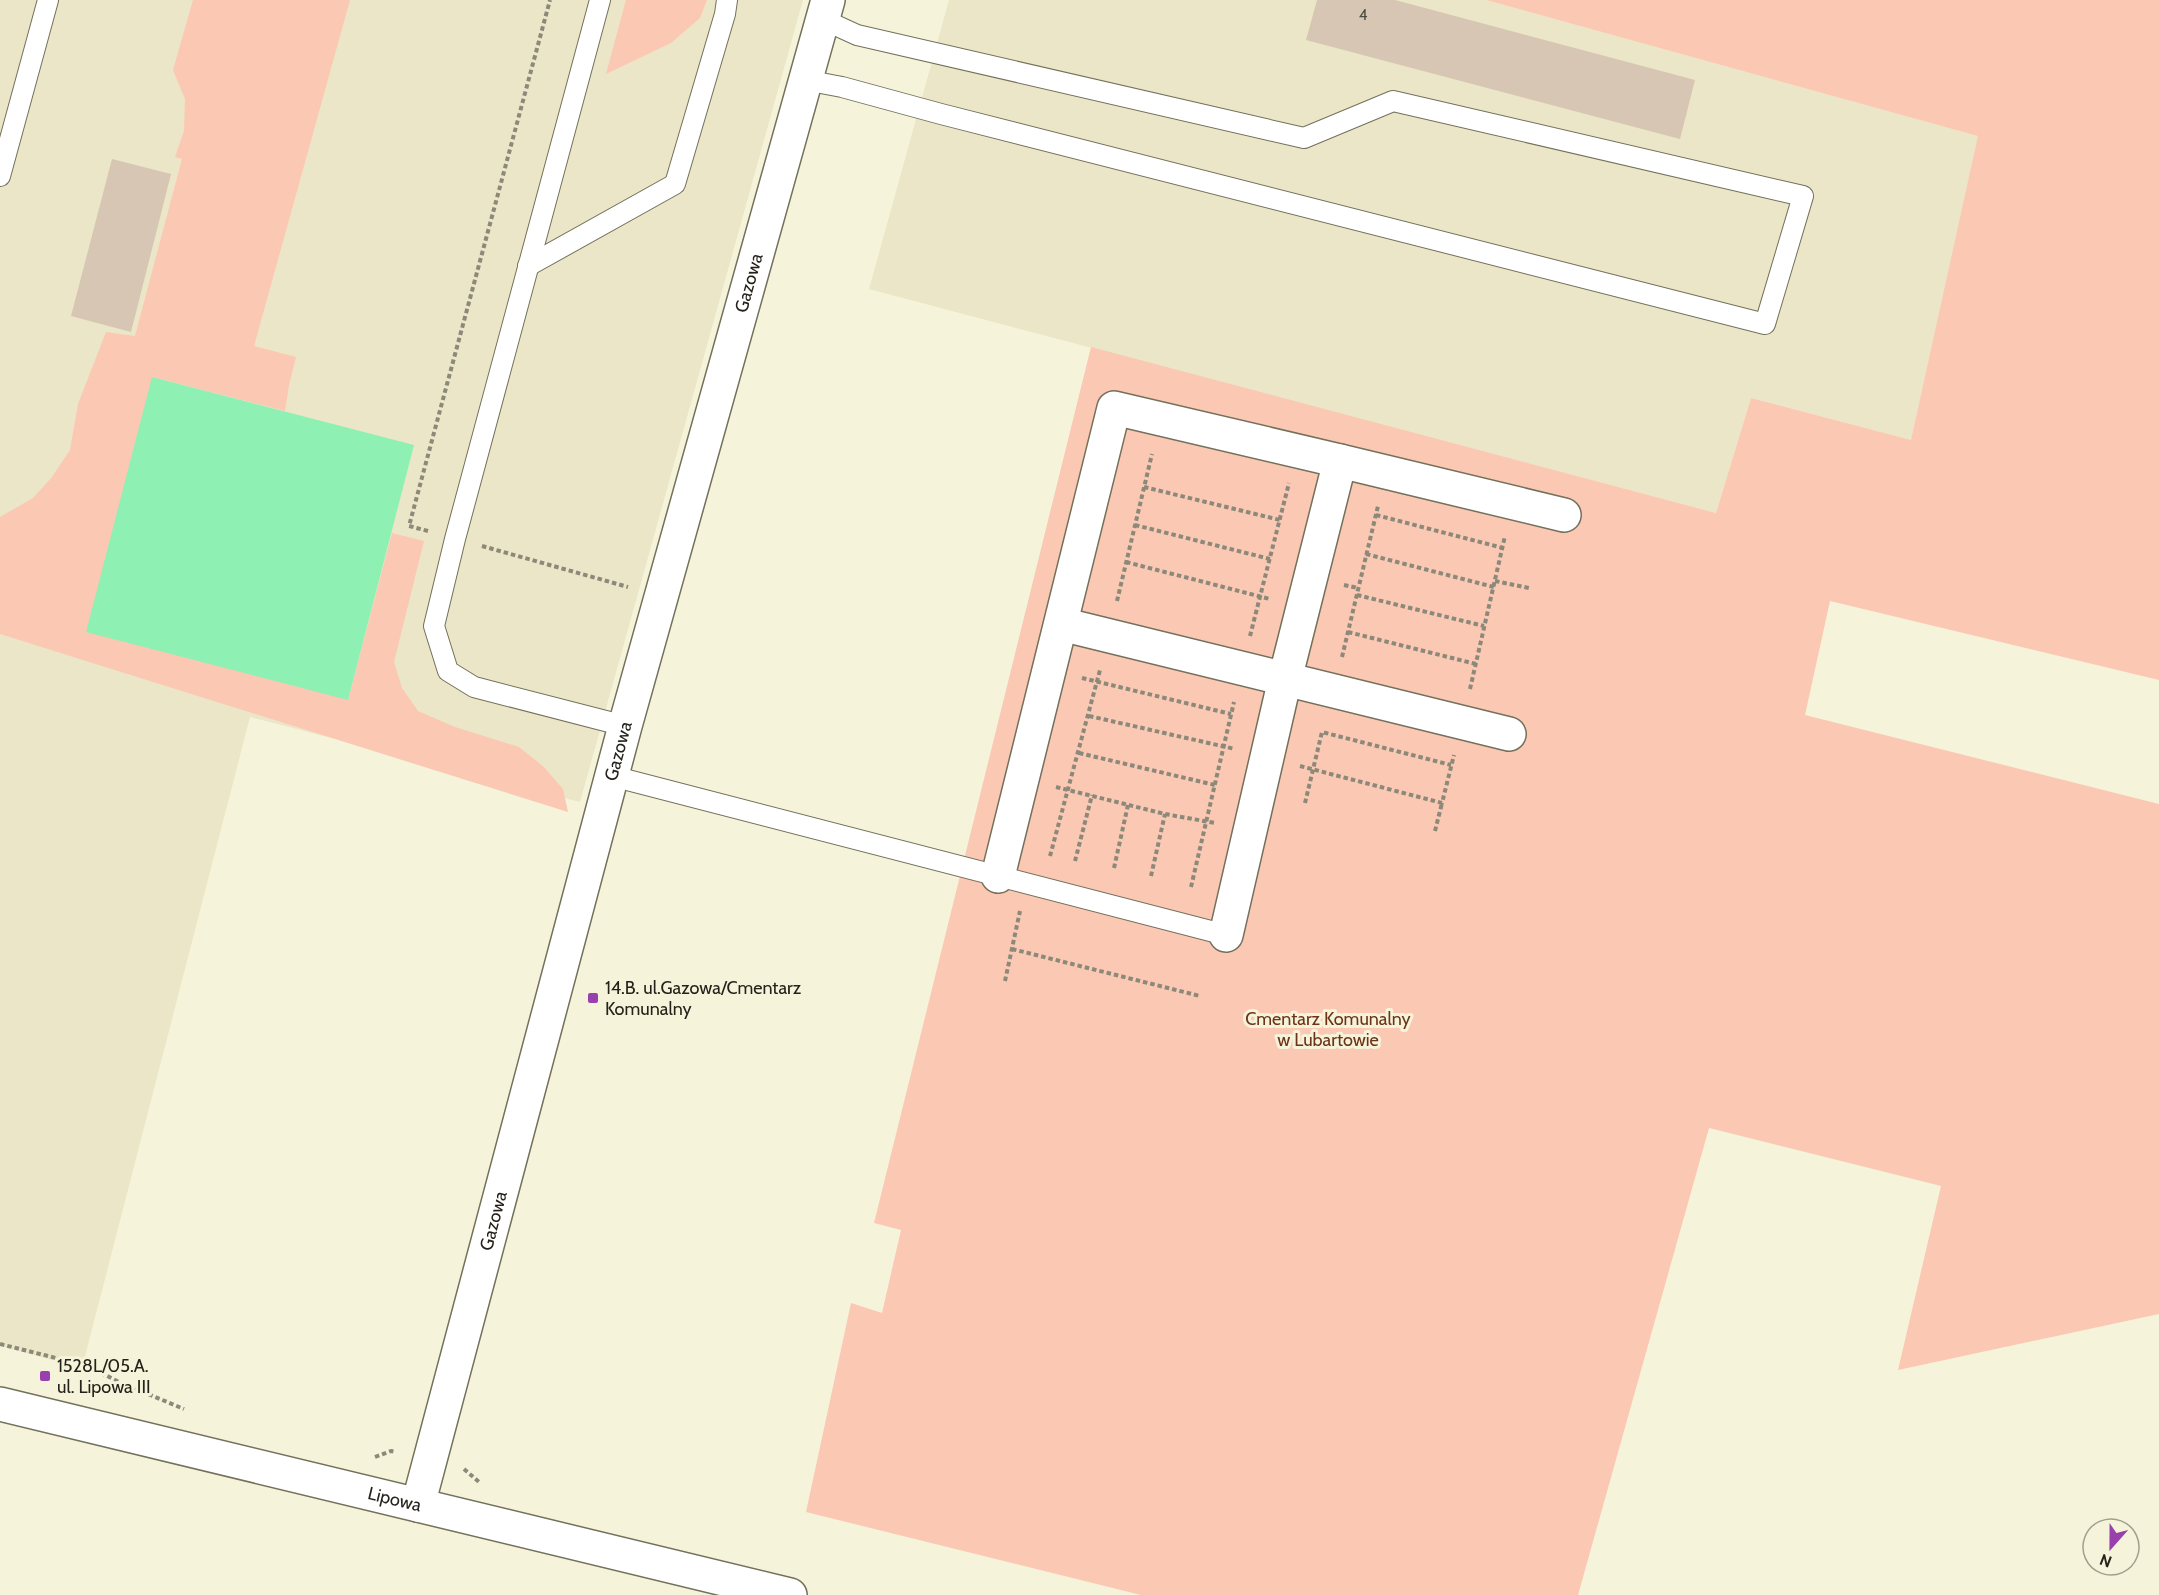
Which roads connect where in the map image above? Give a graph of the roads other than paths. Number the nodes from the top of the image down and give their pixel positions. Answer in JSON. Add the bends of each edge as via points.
{"nodes":[{"id":1,"x":48,"y":0,"type":"edge"},
{"id":2,"x":600,"y":0,"type":"edge"},
{"id":3,"x":727,"y":0,"type":"edge"},
{"id":4,"x":825,"y":10,"type":"edge"},
{"id":5,"x":805,"y":80,"type":"junction"},
{"id":6,"x":0,"y":176,"type":"edge"},
{"id":7,"x":528,"y":266,"type":"junction"},
{"id":8,"x":1340,"y":461,"type":"junction"},
{"id":9,"x":1564,"y":515,"type":"dead end"},
{"id":10,"x":1061,"y":624,"type":"junction"},
{"id":11,"x":1285,"y":679,"type":"junction"},
{"id":12,"x":625,"y":726,"type":"junction"},
{"id":13,"x":1509,"y":734,"type":"dead end"},
{"id":14,"x":612,"y":776,"type":"junction"},
{"id":15,"x":1012,"y":880,"type":"junction"},
{"id":16,"x":1226,"y":935,"type":"joint"},
{"id":17,"x":0,"y":1404,"type":"edge"},
{"id":18,"x":418,"y":1506,"type":"junction"},
{"id":19,"x":790,"y":1595,"type":"edge"}],
"edges":[{"from":1,"to":6,"type":"lane"},
{"from":2,"to":7,"type":"lane"},
{"from":3,"to":7,"type":"lane","via":[[675,184]]},
{"from":4,"to":5,"type":"street","name":"Gazowa"},
{"from":4,"to":5,"type":"lane","via":[[857,35],[1304,138],[1393,101],[1803,196],[1765,324]]},
{"from":5,"to":12,"type":"street","name":"Gazowa"},
{"from":7,"to":12,"type":"lane","via":[[434,626],[448,671],[474,687]]},
{"from":8,"to":9,"type":"street"},
{"from":8,"to":10,"type":"street","via":[[1114,408]]},
{"from":8,"to":11,"type":"street"},
{"from":10,"to":11,"type":"street"},
{"from":10,"to":15,"type":"street","via":[[1023,779]]},
{"from":11,"to":13,"type":"street"},
{"from":11,"to":16,"type":"street"},
{"from":12,"to":14,"type":"street","name":"Gazowa"},
{"from":14,"to":15,"type":"lane"},
{"from":14,"to":18,"type":"street","name":"Gazowa"},
{"from":15,"to":16,"type":"lane"},
{"from":17,"to":18,"type":"street","name":"Lipowa"},
{"from":18,"to":19,"type":"street","name":"Lipowa"}]}
